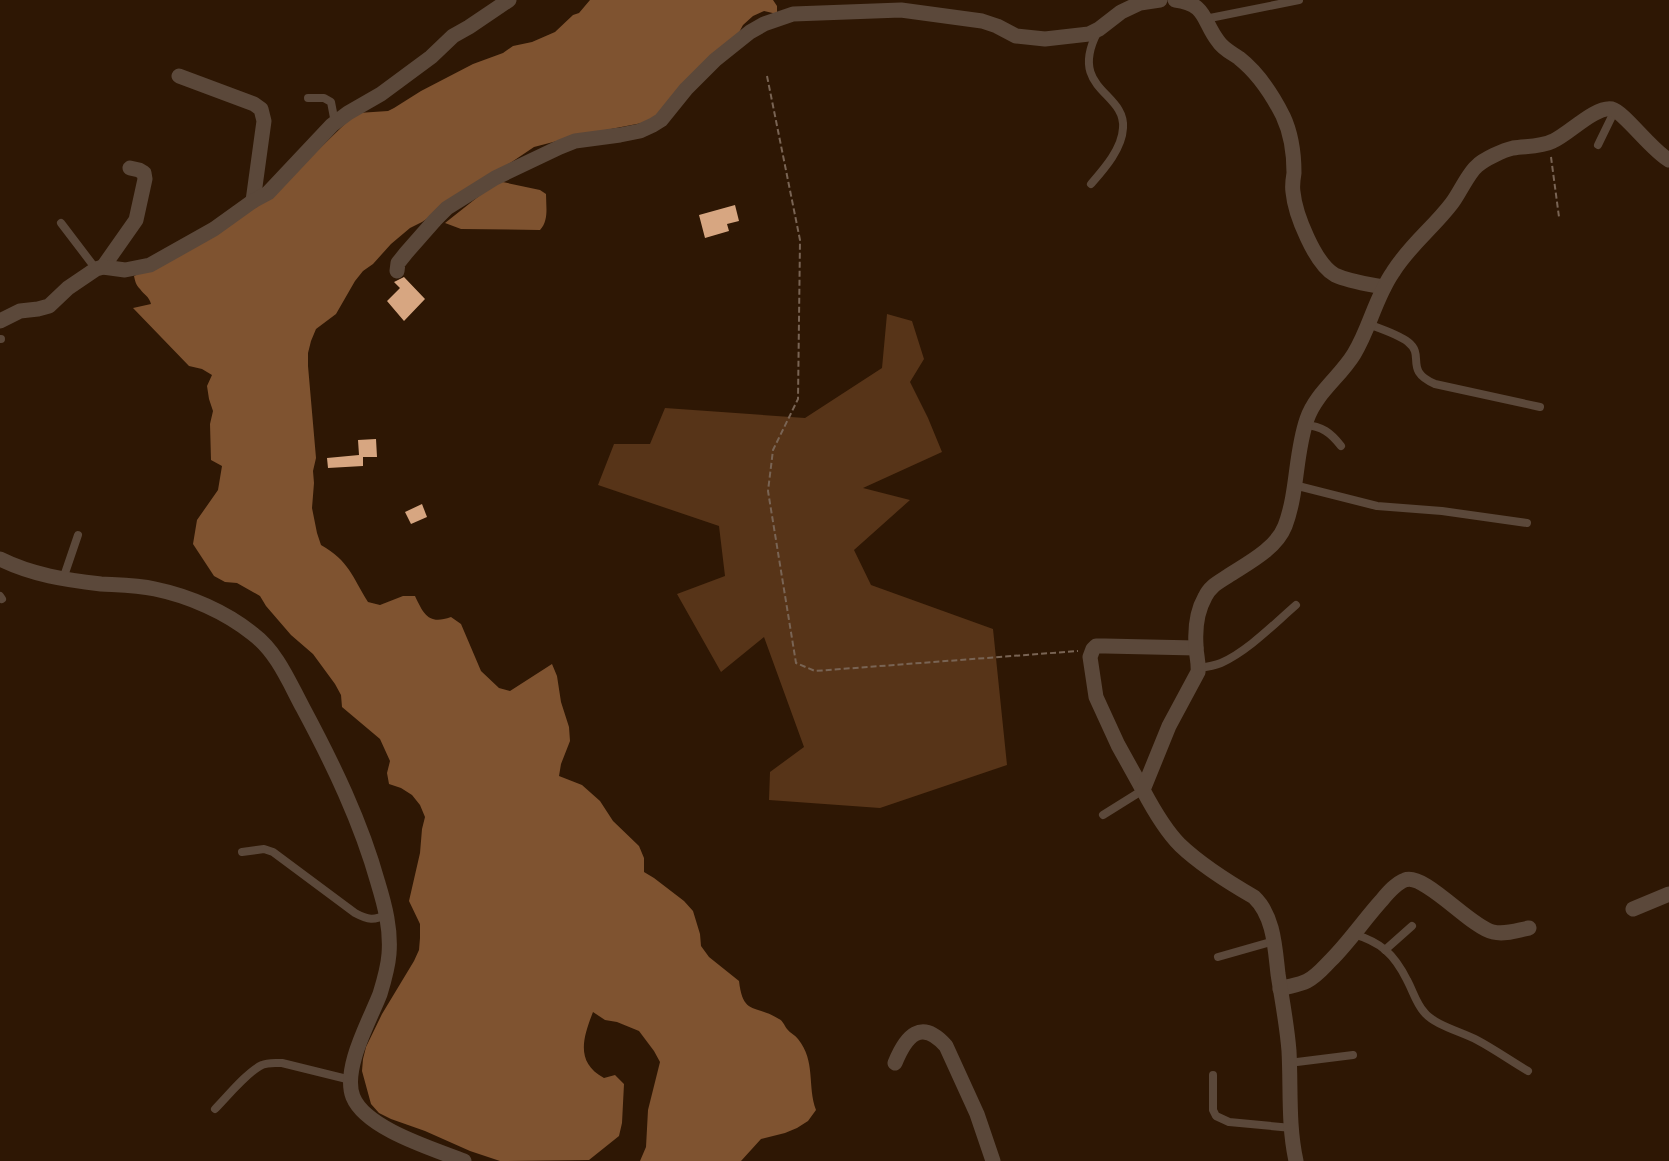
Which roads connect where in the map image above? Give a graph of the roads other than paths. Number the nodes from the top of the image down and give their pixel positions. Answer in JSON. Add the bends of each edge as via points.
{"nodes":[{"id":1,"x":509,"y":0,"type":"edge"},
{"id":2,"x":1160,"y":0,"type":"edge"},
{"id":3,"x":1175,"y":0,"type":"edge"},
{"id":4,"x":1299,"y":0,"type":"edge"},
{"id":5,"x":1140,"y":1,"type":"edge"},
{"id":6,"x":1273,"y":2,"type":"edge"},
{"id":7,"x":792,"y":7,"type":"edge"},
{"id":8,"x":1205,"y":19,"type":"junction"},
{"id":9,"x":1100,"y":29,"type":"junction"},
{"id":10,"x":179,"y":76,"type":"dead end"},
{"id":11,"x":308,"y":98,"type":"dead end"},
{"id":12,"x":1615,"y":110,"type":"junction"},
{"id":13,"x":335,"y":123,"type":"junction"},
{"id":14,"x":1598,"y":145,"type":"dead end"},
{"id":15,"x":1669,"y":160,"type":"edge"},
{"id":16,"x":130,"y":168,"type":"dead end"},
{"id":17,"x":1091,"y":184,"type":"dead end"},
{"id":18,"x":253,"y":201,"type":"junction"},
{"id":19,"x":61,"y":222,"type":"dead end"},
{"id":20,"x":99,"y":268,"type":"junction"},
{"id":21,"x":396,"y":271,"type":"dead end"},
{"id":22,"x":1384,"y":286,"type":"junction"},
{"id":23,"x":0,"y":321,"type":"edge"},
{"id":24,"x":1368,"y":324,"type":"junction"},
{"id":25,"x":1540,"y":407,"type":"dead end"},
{"id":26,"x":1305,"y":425,"type":"junction"},
{"id":27,"x":1341,"y":446,"type":"dead end"},
{"id":28,"x":1294,"y":485,"type":"junction"},
{"id":29,"x":1527,"y":523,"type":"dead end"},
{"id":30,"x":78,"y":535,"type":"dead end"},
{"id":31,"x":0,"y":559,"type":"edge"},
{"id":32,"x":63,"y":579,"type":"junction"},
{"id":33,"x":1296,"y":605,"type":"dead end"},
{"id":34,"x":1196,"y":648,"type":"junction"},
{"id":35,"x":1198,"y":668,"type":"junction"},
{"id":36,"x":1143,"y":790,"type":"junction"},
{"id":37,"x":1103,"y":815,"type":"dead end"},
{"id":38,"x":242,"y":852,"type":"dead end"},
{"id":39,"x":1669,"y":894,"type":"edge"},
{"id":40,"x":1633,"y":909,"type":"dead end"},
{"id":41,"x":387,"y":914,"type":"junction"},
{"id":42,"x":1412,"y":926,"type":"dead end"},
{"id":43,"x":1529,"y":928,"type":"dead end"},
{"id":44,"x":1353,"y":934,"type":"junction"},
{"id":45,"x":1274,"y":941,"type":"junction"},
{"id":46,"x":1385,"y":950,"type":"junction"},
{"id":47,"x":1218,"y":957,"type":"dead end"},
{"id":48,"x":1280,"y":988,"type":"junction"},
{"id":49,"x":1353,"y":1055,"type":"dead end"},
{"id":50,"x":896,"y":1063,"type":"dead end"},
{"id":51,"x":1289,"y":1063,"type":"junction"},
{"id":52,"x":1528,"y":1071,"type":"dead end"},
{"id":53,"x":1213,"y":1075,"type":"dead end"},
{"id":54,"x":351,"y":1080,"type":"junction"},
{"id":55,"x":214,"y":1109,"type":"dead end"},
{"id":56,"x":1292,"y":1128,"type":"junction"},
{"id":57,"x":464,"y":1161,"type":"edge"},
{"id":58,"x":993,"y":1161,"type":"edge"},
{"id":59,"x":1296,"y":1161,"type":"edge"}],
"edges":[{"from":1,"to":13,"type":"street"},
{"from":2,"to":5,"type":"street"},
{"from":3,"to":8,"type":"street","via":[[1192,4]]},
{"from":4,"to":6,"type":"lane"},
{"from":5,"to":9,"type":"street"},
{"from":6,"to":8,"type":"lane"},
{"from":7,"to":9,"type":"street","via":[[908,11],[982,21],[1016,36],[1045,39]]},
{"from":7,"to":21,"type":"street","via":[[750,32],[715,60],[661,120],[640,131],[560,147],[495,178],[447,208],[406,253]]},
{"from":8,"to":22,"type":"street","via":[[1220,44],[1264,84],[1284,118],[1293,154],[1292,190],[1297,211],[1320,260],[1334,274]]},
{"from":9,"to":17,"type":"lane","via":[[1088,59],[1096,85],[1122,116],[1124,128],[1119,145]]},
{"from":10,"to":18,"type":"street","via":[[261,109],[264,121]]},
{"from":11,"to":13,"type":"lane","via":[[331,102]]},
{"from":12,"to":14,"type":"lane"},
{"from":12,"to":15,"type":"street"},
{"from":12,"to":22,"type":"street","via":[[1603,110],[1549,142],[1512,148],[1478,165],[1449,207],[1404,255]]},
{"from":13,"to":18,"type":"street","via":[[280,182]]},
{"from":16,"to":20,"type":"street","via":[[144,173],[146,179],[141,204],[136,220]]},
{"from":18,"to":20,"type":"street","via":[[214,229],[150,265],[125,270]]},
{"from":19,"to":20,"type":"lane"},
{"from":20,"to":23,"type":"street","via":[[49,306],[20,311]]},
{"from":22,"to":24,"type":"street"},
{"from":24,"to":25,"type":"lane","via":[[1409,342],[1423,379]]},
{"from":24,"to":26,"type":"street","via":[[1360,345],[1317,399]]},
{"from":26,"to":27,"type":"lane","via":[[1325,430]]},
{"from":26,"to":28,"type":"street"},
{"from":28,"to":29,"type":"lane","via":[[1377,506]]},
{"from":28,"to":34,"type":"street","via":[[1284,529],[1258,556],[1212,586],[1205,597],[1196,625]]},
{"from":30,"to":32,"type":"lane"},
{"from":31,"to":32,"type":"street"},
{"from":32,"to":41,"type":"street","via":[[177,595],[234,621],[269,649],[320,739],[353,811]]},
{"from":33,"to":35,"type":"lane","via":[[1233,657]]},
{"from":34,"to":35,"type":"street"},
{"from":34,"to":36,"type":"street","via":[[1096,646],[1090,657],[1096,697]]},
{"from":35,"to":36,"type":"street","via":[[1168,726]]},
{"from":36,"to":37,"type":"lane"},
{"from":36,"to":45,"type":"street","via":[[1179,843],[1203,864],[1254,897],[1268,918]]},
{"from":38,"to":41,"type":"lane","via":[[273,852],[364,918],[378,919]]},
{"from":39,"to":40,"type":"street"},
{"from":41,"to":54,"type":"street","via":[[386,970],[355,1053]]},
{"from":42,"to":46,"type":"lane"},
{"from":43,"to":44,"type":"street","via":[[1491,932],[1428,886],[1410,879],[1389,893]]},
{"from":44,"to":46,"type":"lane"},
{"from":44,"to":48,"type":"street","via":[[1319,973],[1307,981]]},
{"from":45,"to":47,"type":"lane"},
{"from":45,"to":48,"type":"street"},
{"from":46,"to":52,"type":"lane","via":[[1395,960],[1425,1014]]},
{"from":48,"to":51,"type":"street"},
{"from":49,"to":51,"type":"lane"},
{"from":50,"to":58,"type":"street","via":[[910,1037],[919,1032],[939,1037],[977,1114]]},
{"from":51,"to":56,"type":"street"},
{"from":53,"to":56,"type":"lane","via":[[1216,1116],[1229,1122]]},
{"from":54,"to":55,"type":"lane","via":[[282,1064],[263,1064]]},
{"from":54,"to":57,"type":"street","via":[[352,1095],[372,1120]]},
{"from":56,"to":59,"type":"street"}]}
